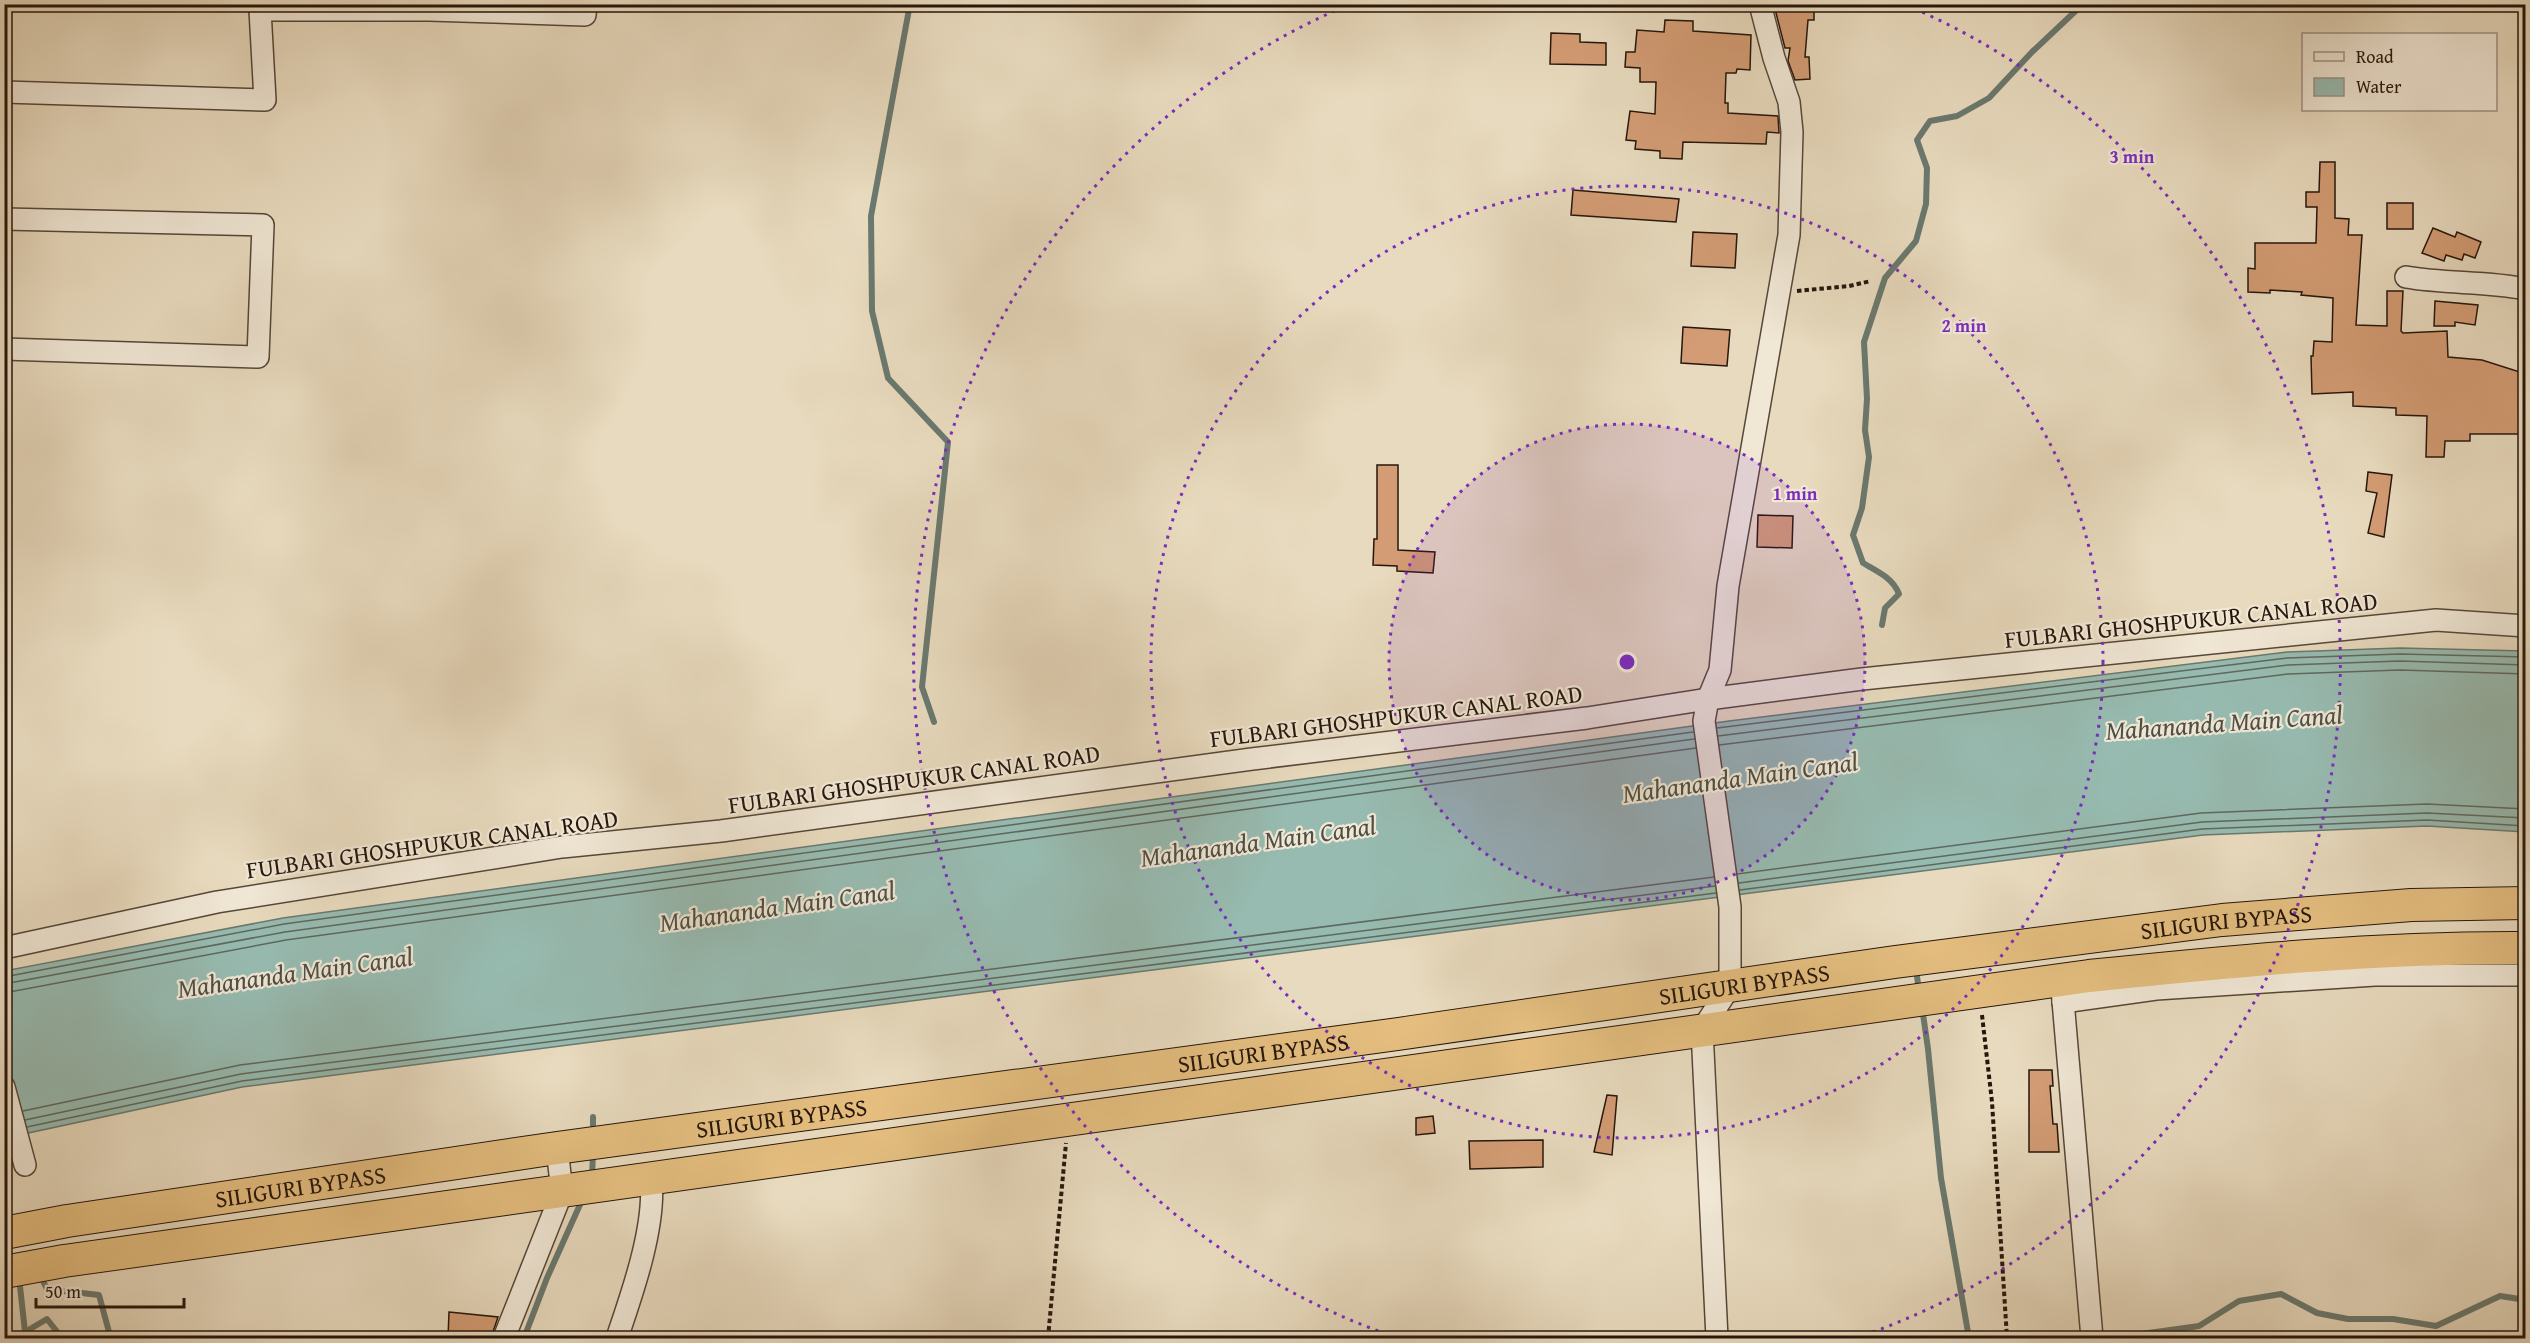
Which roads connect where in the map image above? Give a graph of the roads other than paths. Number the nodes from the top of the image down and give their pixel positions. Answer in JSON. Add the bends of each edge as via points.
{"nodes":[{"id":1,"x":586,"y":4,"type":"edge"},
{"id":2,"x":1760,"y":4,"type":"edge"},
{"id":3,"x":261,"y":7,"type":"edge"},
{"id":4,"x":4,"y":92,"type":"edge"},
{"id":5,"x":4,"y":219,"type":"edge"},
{"id":6,"x":2406,"y":277,"type":"dead end"},
{"id":7,"x":2526,"y":290,"type":"edge"},
{"id":8,"x":4,"y":349,"type":"edge"},
{"id":9,"x":2526,"y":626,"type":"edge"},
{"id":10,"x":1708,"y":699,"type":"junction"},
{"id":11,"x":2526,"y":903,"type":"edge"},
{"id":12,"x":4,"y":948,"type":"edge"},
{"id":13,"x":2526,"y":948,"type":"edge"},
{"id":14,"x":2526,"y":975,"type":"edge"},
{"id":15,"x":1730,"y":986,"type":"junction"},
{"id":16,"x":2062,"y":991,"type":"junction"},
{"id":17,"x":1702,"y":1030,"type":"junction"},
{"id":18,"x":4,"y":1087,"type":"edge"},
{"id":19,"x":557,"y":1148,"type":"junction"},
{"id":20,"x":23,"y":1157,"type":"dead end"},
{"id":21,"x":638,"y":1181,"type":"junction"},
{"id":22,"x":562,"y":1192,"type":"junction"},
{"id":23,"x":4,"y":1233,"type":"edge"},
{"id":24,"x":4,"y":1272,"type":"edge"},
{"id":25,"x":2092,"y":1335,"type":"edge"},
{"id":26,"x":504,"y":1338,"type":"edge"},
{"id":27,"x":617,"y":1338,"type":"edge"},
{"id":28,"x":1717,"y":1338,"type":"edge"}],
"edges":[{"from":1,"to":3,"type":"street","via":[[585,15]]},
{"from":2,"to":10,"type":"street","via":[[1789,102],[1789,235],[1728,586],[1720,670]]},
{"from":3,"to":4,"type":"street","via":[[265,100]]},
{"from":5,"to":8,"type":"street","via":[[263,225],[258,357]]},
{"from":6,"to":7,"type":"street"},
{"from":9,"to":10,"type":"street","name":"FULBARI GHOSHPUKUR CANAL ROAD","via":[[2436,620],[1862,679]]},
{"from":10,"to":12,"type":"street","name":"FULBARI GHOSHPUKUR CANAL ROAD","via":[[721,831],[562,847],[217,902]]},
{"from":10,"to":15,"type":"street","via":[[1704,721],[1730,907]]},
{"from":11,"to":15,"type":"highway","name":"SILIGURI BYPASS","via":[[2411,905],[2222,921]]},
{"from":13,"to":16,"type":"highway","via":[[2227,962]]},
{"from":14,"to":16,"type":"street","via":[[2375,975]]},
{"from":15,"to":17,"type":"street"},
{"from":15,"to":19,"type":"highway","name":"SILIGURI BYPASS"},
{"from":16,"to":17,"type":"highway","via":[[1970,992]]},
{"from":16,"to":25,"type":"street"},
{"from":17,"to":21,"type":"highway"},
{"from":17,"to":28,"type":"street"},
{"from":18,"to":20,"type":"street"},
{"from":19,"to":22,"type":"street"},
{"from":19,"to":23,"type":"highway","name":"SILIGURI BYPASS"},
{"from":21,"to":22,"type":"highway"},
{"from":21,"to":27,"type":"street","via":[[653,1200]]},
{"from":22,"to":24,"type":"highway"},
{"from":22,"to":26,"type":"street"}]}
